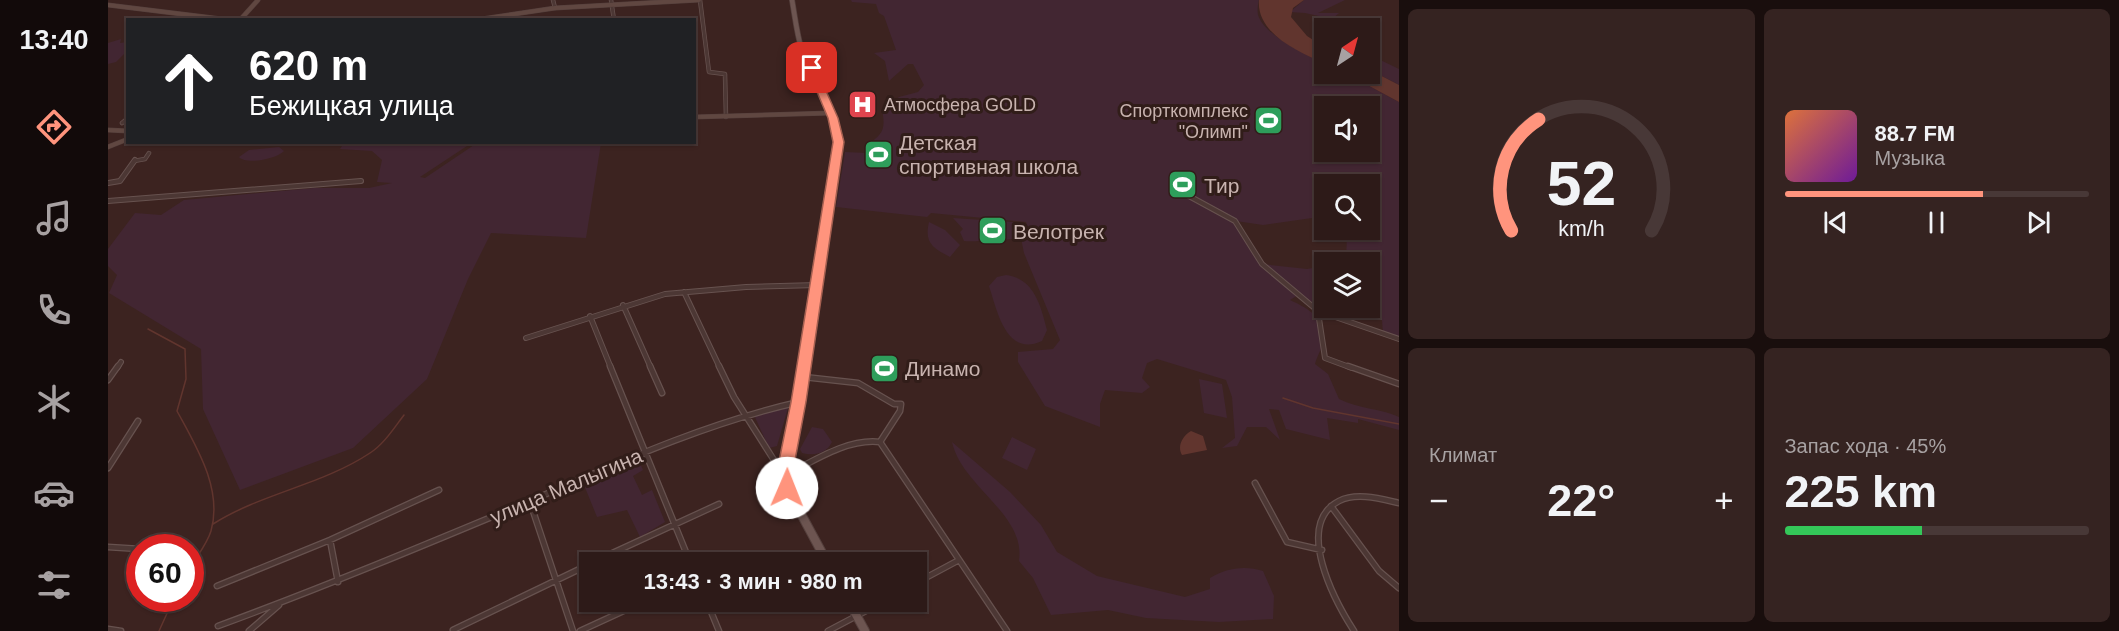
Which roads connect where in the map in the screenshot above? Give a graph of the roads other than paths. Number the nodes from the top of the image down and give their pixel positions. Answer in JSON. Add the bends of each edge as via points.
{"nodes":[{"id":1,"x":256,"y":0,"type":"edge"},
{"id":2,"x":553,"y":0,"type":"edge"},
{"id":3,"x":700,"y":0,"type":"edge"},
{"id":4,"x":792,"y":0,"type":"edge"},
{"id":5,"x":611,"y":3,"type":"edge"},
{"id":6,"x":108,"y":5,"type":"edge"},
{"id":7,"x":555,"y":8,"type":"junction"},
{"id":8,"x":211,"y":18,"type":"edge"},
{"id":9,"x":241,"y":18,"type":"edge"},
{"id":10,"x":488,"y":18,"type":"edge"},
{"id":11,"x":614,"y":18,"type":"edge"},
{"id":12,"x":831,"y":113,"type":"junction"},
{"id":13,"x":696,"y":117,"type":"edge"},
{"id":14,"x":726,"y":117,"type":"junction"},
{"id":15,"x":125,"y":123,"type":"edge"},
{"id":16,"x":110,"y":130,"type":"edge"},
{"id":17,"x":126,"y":130,"type":"edge"},
{"id":18,"x":126,"y":139,"type":"edge"},
{"id":19,"x":109,"y":147,"type":"edge"},
{"id":20,"x":149,"y":153,"type":"dead end"},
{"id":21,"x":1172,"y":180,"type":"dead end"},
{"id":22,"x":361,"y":181,"type":"dead end"},
{"id":23,"x":108,"y":183,"type":"edge"},
{"id":24,"x":108,"y":201,"type":"edge"},
{"id":25,"x":817,"y":285,"type":"junction"},
{"id":26,"x":684,"y":292,"type":"junction"},
{"id":27,"x":623,"y":305,"type":"junction"},
{"id":28,"x":1314,"y":308,"type":"edge"},
{"id":29,"x":590,"y":316,"type":"junction"},
{"id":30,"x":1320,"y":318,"type":"edge"},
{"id":31,"x":1338,"y":318,"type":"edge"},
{"id":32,"x":526,"y":338,"type":"dead end"},
{"id":33,"x":1399,"y":339,"type":"edge"},
{"id":34,"x":121,"y":362,"type":"dead end"},
{"id":35,"x":803,"y":377,"type":"junction"},
{"id":36,"x":108,"y":380,"type":"edge"},
{"id":37,"x":1399,"y":384,"type":"edge"},
{"id":38,"x":662,"y":393,"type":"dead end"},
{"id":39,"x":799,"y":402,"type":"junction"},
{"id":40,"x":746,"y":414,"type":"junction"},
{"id":41,"x":138,"y":421,"type":"dead end"},
{"id":42,"x":880,"y":442,"type":"junction"},
{"id":43,"x":645,"y":452,"type":"junction"},
{"id":44,"x":108,"y":457,"type":"edge"},
{"id":45,"x":116,"y":457,"type":"junction"},
{"id":46,"x":108,"y":468,"type":"edge"},
{"id":47,"x":784,"y":476,"type":"junction"},
{"id":48,"x":1255,"y":483,"type":"dead end"},
{"id":49,"x":439,"y":490,"type":"dead end"},
{"id":50,"x":530,"y":502,"type":"junction"},
{"id":51,"x":1399,"y":503,"type":"edge"},
{"id":52,"x":719,"y":504,"type":"dead end"},
{"id":53,"x":1331,"y":506,"type":"junction"},
{"id":54,"x":675,"y":525,"type":"junction"},
{"id":55,"x":330,"y":540,"type":"junction"},
{"id":56,"x":108,"y":547,"type":"edge"},
{"id":57,"x":126,"y":548,"type":"edge"},
{"id":58,"x":1322,"y":550,"type":"junction"},
{"id":59,"x":615,"y":552,"type":"edge"},
{"id":60,"x":686,"y":552,"type":"edge"},
{"id":61,"x":822,"y":552,"type":"edge"},
{"id":62,"x":959,"y":560,"type":"junction"},
{"id":63,"x":579,"y":569,"type":"edge"},
{"id":64,"x":927,"y":577,"type":"edge"},
{"id":65,"x":555,"y":580,"type":"junction"},
{"id":66,"x":338,"y":582,"type":"junction"},
{"id":67,"x":217,"y":586,"type":"dead end"},
{"id":68,"x":1399,"y":588,"type":"edge"},
{"id":69,"x":282,"y":602,"type":"junction"},
{"id":70,"x":622,"y":612,"type":"edge"},
{"id":71,"x":711,"y":612,"type":"edge"},
{"id":72,"x":855,"y":612,"type":"edge"},
{"id":73,"x":864,"y":612,"type":"edge"},
{"id":74,"x":857,"y":616,"type":"junction"},
{"id":75,"x":218,"y":626,"type":"dead end"},
{"id":76,"x":108,"y":629,"type":"edge"},
{"id":77,"x":453,"y":630,"type":"edge"},
{"id":78,"x":122,"y":631,"type":"edge"},
{"id":79,"x":249,"y":631,"type":"edge"},
{"id":80,"x":573,"y":631,"type":"edge"},
{"id":81,"x":580,"y":631,"type":"edge"},
{"id":82,"x":719,"y":631,"type":"edge"},
{"id":83,"x":828,"y":631,"type":"edge"},
{"id":84,"x":865,"y":631,"type":"edge"},
{"id":85,"x":1006,"y":631,"type":"edge"},
{"id":86,"x":1354,"y":631,"type":"edge"}],
"edges":[{"from":1,"to":9,"type":"main road"},
{"from":2,"to":7,"type":"street"},
{"from":3,"to":5,"type":"main road"},
{"from":3,"to":14,"type":"street","via":[[709,72],[725,74]]},
{"from":4,"to":12,"type":"main road","via":[[802,51]]},
{"from":5,"to":7,"type":"main road"},
{"from":5,"to":11,"type":"street"},
{"from":6,"to":8,"type":"main road"},
{"from":7,"to":10,"type":"main road"},
{"from":12,"to":14,"type":"main road"},
{"from":12,"to":25,"type":"main road","via":[[839,135]]},
{"from":13,"to":14,"type":"main road"},
{"from":15,"to":16,"type":"main road"},
{"from":16,"to":17,"type":"main road"},
{"from":18,"to":19,"type":"main road"},
{"from":20,"to":23,"type":"street","via":[[145,159],[136,159],[120,181]]},
{"from":21,"to":28,"type":"street","via":[[1190,196],[1235,221],[1262,264]]},
{"from":22,"to":24,"type":"street"},
{"from":25,"to":26,"type":"street"},
{"from":25,"to":35,"type":"main road"},
{"from":26,"to":27,"type":"street"},
{"from":26,"to":40,"type":"street"},
{"from":27,"to":29,"type":"street"},
{"from":27,"to":38,"type":"street"},
{"from":29,"to":32,"type":"street"},
{"from":29,"to":43,"type":"street"},
{"from":30,"to":37,"type":"street","via":[[1326,358]]},
{"from":31,"to":33,"type":"street"},
{"from":34,"to":36,"type":"street"},
{"from":35,"to":39,"type":"main road"},
{"from":35,"to":42,"type":"street","via":[[858,383],[900,404],[900,411]]},
{"from":39,"to":40,"type":"street","name":"улица Малыгина"},
{"from":39,"to":47,"type":"main road"},
{"from":40,"to":43,"type":"street","name":"улица Малыгина"},
{"from":40,"to":47,"type":"street"},
{"from":41,"to":45,"type":"street"},
{"from":42,"to":47,"type":"street","via":[[873,439],[855,444]]},
{"from":42,"to":62,"type":"street"},
{"from":43,"to":50,"type":"street","name":"улица Малыгина"},
{"from":43,"to":54,"type":"street"},
{"from":44,"to":45,"type":"street"},
{"from":45,"to":46,"type":"street"},
{"from":47,"to":61,"type":"main road"},
{"from":48,"to":58,"type":"street","via":[[1287,542]]},
{"from":49,"to":55,"type":"street"},
{"from":50,"to":65,"type":"street"},
{"from":50,"to":66,"type":"street","name":"улица Малыгина"},
{"from":51,"to":53,"type":"street","via":[[1351,498]]},
{"from":52,"to":54,"type":"street"},
{"from":53,"to":58,"type":"street","via":[[1321,522]]},
{"from":53,"to":68,"type":"street","via":[[1383,576]]},
{"from":54,"to":59,"type":"street"},
{"from":54,"to":60,"type":"street"},
{"from":55,"to":66,"type":"street"},
{"from":55,"to":67,"type":"street"},
{"from":56,"to":57,"type":"street"},
{"from":58,"to":86,"type":"street","via":[[1329,588]]},
{"from":62,"to":64,"type":"street"},
{"from":62,"to":85,"type":"street"},
{"from":63,"to":65,"type":"street"},
{"from":65,"to":77,"type":"street"},
{"from":65,"to":80,"type":"street"},
{"from":66,"to":69,"type":"street","name":"улица Малыгина"},
{"from":69,"to":75,"type":"street","name":"улица Малыгина"},
{"from":69,"to":79,"type":"street","name":"улица Малыгина"},
{"from":70,"to":81,"type":"street"},
{"from":71,"to":82,"type":"street"},
{"from":72,"to":74,"type":"main road"},
{"from":73,"to":74,"type":"street"},
{"from":74,"to":83,"type":"street"},
{"from":74,"to":84,"type":"main road"},
{"from":76,"to":78,"type":"street"}]}
